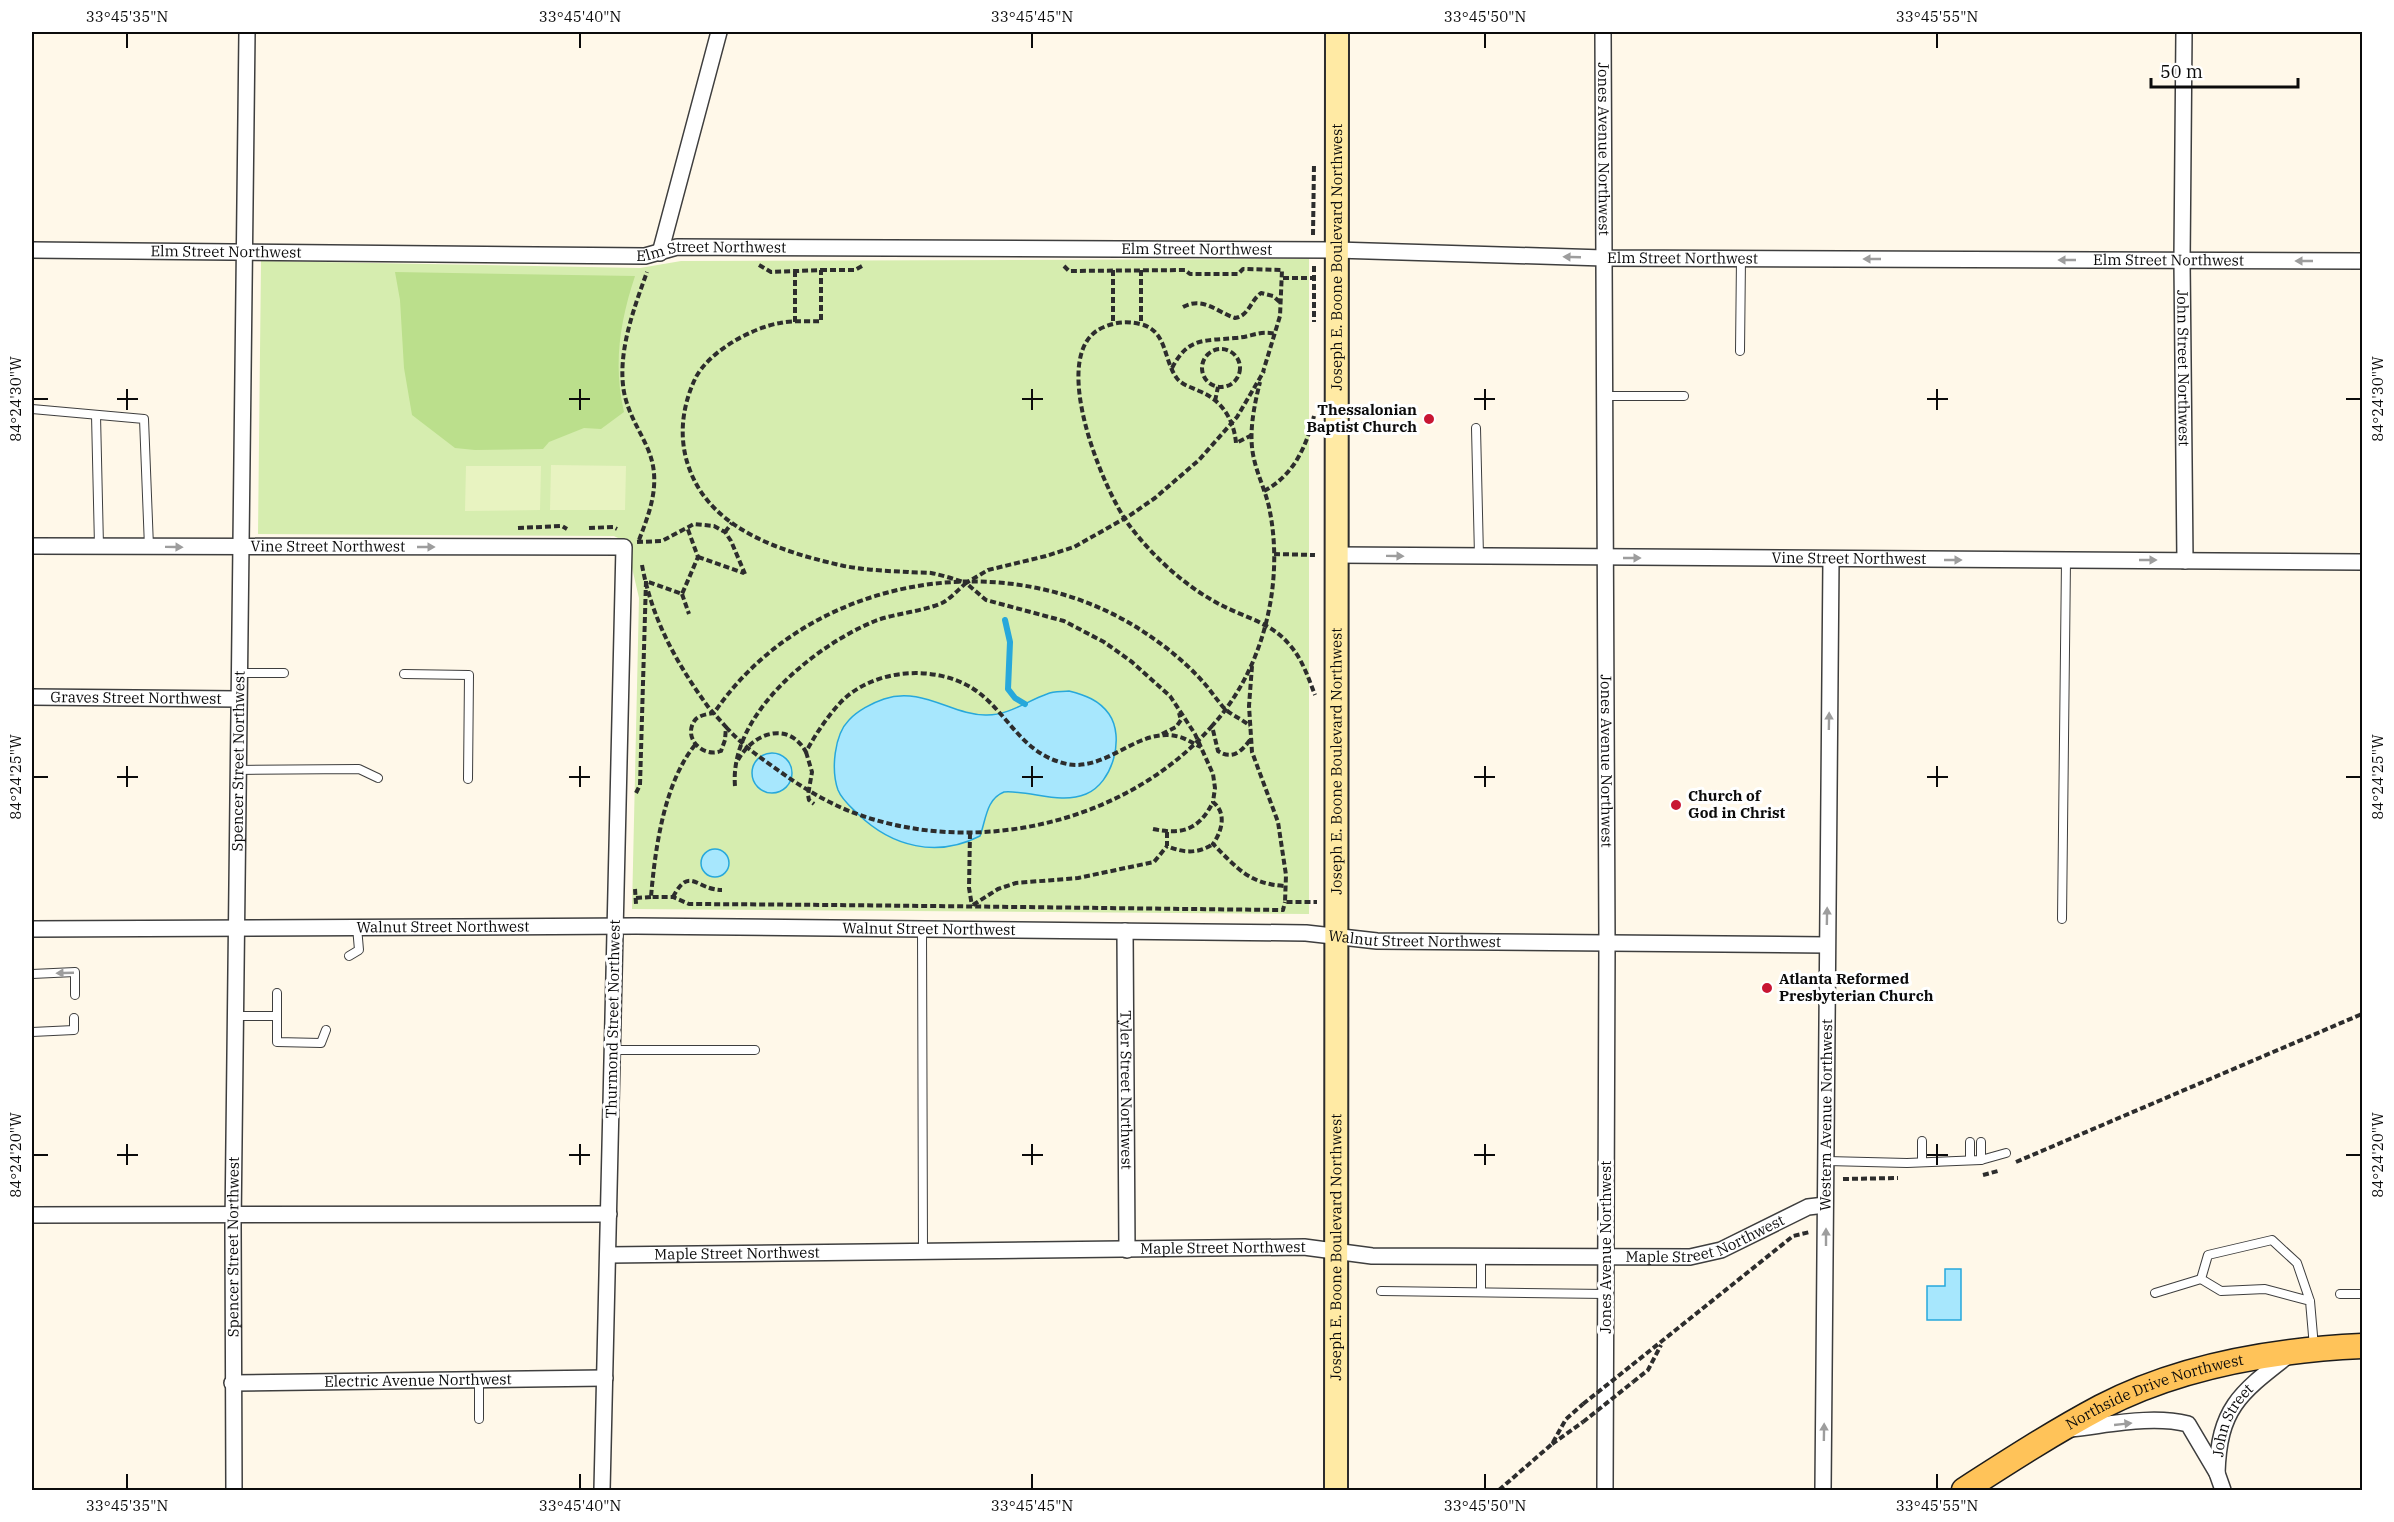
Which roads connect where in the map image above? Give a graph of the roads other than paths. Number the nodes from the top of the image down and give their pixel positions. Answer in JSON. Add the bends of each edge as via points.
{"nodes":[{"id":1,"x":247,"y":32,"type":"edge"},
{"id":2,"x":719,"y":32,"type":"edge"},
{"id":3,"x":1337,"y":32,"type":"edge"},
{"id":4,"x":1603,"y":32,"type":"edge"},
{"id":5,"x":2184,"y":32,"type":"edge"},
{"id":6,"x":32,"y":250,"type":"edge"},
{"id":7,"x":1336,"y":250,"type":"junction"},
{"id":8,"x":246,"y":252,"type":"junction"},
{"id":9,"x":660,"y":253,"type":"junction"},
{"id":10,"x":1604,"y":258,"type":"junction"},
{"id":11,"x":1741,"y":258,"type":"junction"},
{"id":12,"x":2182,"y":261,"type":"junction"},
{"id":13,"x":2362,"y":261,"type":"edge"},
{"id":14,"x":1740,"y":351,"type":"dead end"},
{"id":15,"x":1604,"y":396,"type":"junction"},
{"id":16,"x":1684,"y":396,"type":"dead end"},
{"id":17,"x":32,"y":409,"type":"edge"},
{"id":18,"x":96,"y":415,"type":"junction"},
{"id":19,"x":1336,"y":427,"type":"junction"},
{"id":20,"x":1371,"y":427,"type":"dead end"},
{"id":21,"x":1476,"y":428,"type":"dead end"},
{"id":22,"x":631,"y":545,"type":"joint"},
{"id":23,"x":32,"y":546,"type":"edge"},
{"id":24,"x":99,"y":546,"type":"junction"},
{"id":25,"x":149,"y":547,"type":"junction"},
{"id":26,"x":242,"y":548,"type":"junction"},
{"id":27,"x":1326,"y":555,"type":"junction"},
{"id":28,"x":1479,"y":556,"type":"junction"},
{"id":29,"x":1605,"y":558,"type":"junction"},
{"id":30,"x":1831,"y":559,"type":"junction"},
{"id":31,"x":2066,"y":560,"type":"junction"},
{"id":32,"x":2185,"y":561,"type":"junction"},
{"id":33,"x":2362,"y":562,"type":"edge"},
{"id":34,"x":239,"y":673,"type":"junction"},
{"id":35,"x":284,"y":673,"type":"dead end"},
{"id":36,"x":404,"y":674,"type":"dead end"},
{"id":37,"x":32,"y":697,"type":"edge"},
{"id":38,"x":238,"y":699,"type":"junction"},
{"id":39,"x":238,"y":770,"type":"junction"},
{"id":40,"x":378,"y":778,"type":"dead end"},
{"id":41,"x":468,"y":779,"type":"dead end"},
{"id":42,"x":2062,"y":919,"type":"dead end"},
{"id":43,"x":615,"y":926,"type":"junction"},
{"id":44,"x":357,"y":927,"type":"junction"},
{"id":45,"x":236,"y":928,"type":"junction"},
{"id":46,"x":32,"y":929,"type":"edge"},
{"id":47,"x":922,"y":930,"type":"junction"},
{"id":48,"x":1125,"y":931,"type":"junction"},
{"id":49,"x":1336,"y":937,"type":"junction"},
{"id":50,"x":1607,"y":943,"type":"junction"},
{"id":51,"x":1827,"y":945,"type":"junction"},
{"id":52,"x":348,"y":956,"type":"dead end"},
{"id":53,"x":32,"y":974,"type":"edge"},
{"id":54,"x":277,"y":993,"type":"dead end"},
{"id":55,"x":75,"y":995,"type":"dead end"},
{"id":56,"x":235,"y":1016,"type":"junction"},
{"id":57,"x":276,"y":1016,"type":"junction"},
{"id":58,"x":74,"y":1018,"type":"dead end"},
{"id":59,"x":326,"y":1030,"type":"dead end"},
{"id":60,"x":32,"y":1032,"type":"edge"},
{"id":61,"x":612,"y":1050,"type":"junction"},
{"id":62,"x":755,"y":1050,"type":"dead end"},
{"id":63,"x":1922,"y":1141,"type":"dead end"},
{"id":64,"x":1970,"y":1142,"type":"dead end"},
{"id":65,"x":1981,"y":1142,"type":"dead end"},
{"id":66,"x":2006,"y":1153,"type":"dead end"},
{"id":67,"x":1970,"y":1160,"type":"junction"},
{"id":68,"x":1981,"y":1160,"type":"junction"},
{"id":69,"x":1827,"y":1161,"type":"junction"},
{"id":70,"x":1922,"y":1161,"type":"junction"},
{"id":71,"x":1825,"y":1205,"type":"junction"},
{"id":72,"x":609,"y":1214,"type":"junction"},
{"id":73,"x":32,"y":1215,"type":"edge"},
{"id":74,"x":233,"y":1216,"type":"junction"},
{"id":75,"x":1127,"y":1250,"type":"junction"},
{"id":76,"x":1336,"y":1251,"type":"junction"},
{"id":77,"x":923,"y":1252,"type":"junction"},
{"id":78,"x":608,"y":1255,"type":"junction"},
{"id":79,"x":1481,"y":1257,"type":"junction"},
{"id":80,"x":1606,"y":1257,"type":"junction"},
{"id":81,"x":2201,"y":1279,"type":"junction"},
{"id":82,"x":1381,"y":1291,"type":"dead end"},
{"id":83,"x":1481,"y":1292,"type":"junction"},
{"id":84,"x":2155,"y":1293,"type":"dead end"},
{"id":85,"x":1606,"y":1294,"type":"junction"},
{"id":86,"x":2340,"y":1294,"type":"dead end"},
{"id":87,"x":2362,"y":1294,"type":"edge"},
{"id":88,"x":2310,"y":1301,"type":"junction"},
{"id":89,"x":2362,"y":1346,"type":"edge"},
{"id":90,"x":2303,"y":1350,"type":"junction"},
{"id":91,"x":605,"y":1378,"type":"junction"},
{"id":92,"x":479,"y":1380,"type":"junction"},
{"id":93,"x":232,"y":1383,"type":"junction"},
{"id":94,"x":478,"y":1419,"type":"dead end"},
{"id":95,"x":2064,"y":1430,"type":"junction"},
{"id":96,"x":2217,"y":1473,"type":"junction"},
{"id":97,"x":1973,"y":1488,"type":"edge"},
{"id":98,"x":234,"y":1491,"type":"edge"},
{"id":99,"x":602,"y":1491,"type":"edge"},
{"id":100,"x":1336,"y":1491,"type":"edge"},
{"id":101,"x":1605,"y":1491,"type":"edge"},
{"id":102,"x":1823,"y":1491,"type":"edge"},
{"id":103,"x":2223,"y":1491,"type":"edge"}],
"edges":[{"from":1,"to":8,"type":"street","name":"Spencer Street Northwest"},
{"from":2,"to":9,"type":"street"},
{"from":3,"to":7,"type":"main road","name":"Joseph E. Boone Boulevard Northwest"},
{"from":4,"to":10,"type":"street","name":"Jones Avenue Northwest"},
{"from":5,"to":12,"type":"street","name":"John Street Northwest"},
{"from":6,"to":8,"type":"street","name":"Elm Street Northwest"},
{"from":7,"to":9,"type":"street","name":"Elm Street Northwest","via":[[677,247]]},
{"from":10,"to":7,"type":"street","name":"Elm Street Northwest","one_way":true},
{"from":7,"to":19,"type":"main road","name":"Joseph E. Boone Boulevard Northwest"},
{"from":8,"to":9,"type":"street","name":"Elm Street Northwest","via":[[645,256]]},
{"from":8,"to":26,"type":"street","name":"Spencer Street Northwest"},
{"from":10,"to":11,"type":"street","name":"Elm Street Northwest"},
{"from":10,"to":15,"type":"street","name":"Jones Avenue Northwest"},
{"from":12,"to":11,"type":"street","name":"Elm Street Northwest","one_way":true},
{"from":11,"to":14,"type":"lane"},
{"from":13,"to":12,"type":"street","name":"Elm Street Northwest","one_way":true},
{"from":12,"to":32,"type":"street","name":"John Street Northwest"},
{"from":15,"to":16,"type":"lane"},
{"from":15,"to":29,"type":"street","name":"Jones Avenue Northwest"},
{"from":17,"to":18,"type":"lane"},
{"from":18,"to":24,"type":"lane"},
{"from":18,"to":25,"type":"lane","via":[[144,419]]},
{"from":19,"to":20,"type":"lane"},
{"from":19,"to":27,"type":"main road","name":"Joseph E. Boone Boulevard Northwest"},
{"from":21,"to":28,"type":"lane"},
{"from":26,"to":22,"type":"street","name":"Vine Street Northwest","one_way":true},
{"from":22,"to":43,"type":"street","name":"Thurmond Street Northwest"},
{"from":23,"to":24,"type":"street","name":"Vine Street Northwest"},
{"from":24,"to":25,"type":"street","name":"Vine Street Northwest"},
{"from":25,"to":26,"type":"street","name":"Vine Street Northwest","one_way":true},
{"from":26,"to":34,"type":"street","name":"Spencer Street Northwest"},
{"from":27,"to":28,"type":"street","name":"Vine Street Northwest","one_way":true},
{"from":27,"to":49,"type":"main road","name":"Joseph E. Boone Boulevard Northwest"},
{"from":28,"to":29,"type":"street","name":"Vine Street Northwest"},
{"from":29,"to":30,"type":"street","name":"Vine Street Northwest","one_way":true},
{"from":29,"to":50,"type":"street","name":"Jones Avenue Northwest"},
{"from":30,"to":31,"type":"street","name":"Vine Street Northwest","one_way":true},
{"from":51,"to":30,"type":"street","name":"Western Avenue Northwest","one_way":true},
{"from":31,"to":32,"type":"street","name":"Vine Street Northwest","one_way":true},
{"from":31,"to":42,"type":"lane"},
{"from":32,"to":33,"type":"street","name":"Vine Street Northwest"},
{"from":34,"to":35,"type":"lane"},
{"from":34,"to":38,"type":"street","name":"Spencer Street Northwest"},
{"from":36,"to":41,"type":"lane","via":[[469,675]]},
{"from":37,"to":38,"type":"street","name":"Graves Street Northwest"},
{"from":38,"to":39,"type":"street","name":"Spencer Street Northwest"},
{"from":39,"to":40,"type":"lane","via":[[359,770]]},
{"from":39,"to":45,"type":"street","name":"Spencer Street Northwest"},
{"from":43,"to":44,"type":"street","name":"Walnut Street Northwest"},
{"from":43,"to":47,"type":"street","name":"Walnut Street Northwest"},
{"from":43,"to":61,"type":"street","name":"Thurmond Street Northwest"},
{"from":44,"to":45,"type":"street","name":"Walnut Street Northwest"},
{"from":44,"to":52,"type":"lane","via":[[359,950]]},
{"from":45,"to":46,"type":"street","name":"Walnut Street Northwest"},
{"from":45,"to":56,"type":"street","name":"Spencer Street Northwest"},
{"from":47,"to":48,"type":"street","name":"Walnut Street Northwest"},
{"from":47,"to":77,"type":"lane"},
{"from":48,"to":49,"type":"street","name":"Walnut Street Northwest","via":[[1306,933]]},
{"from":48,"to":75,"type":"street","name":"Tyler Street Northwest"},
{"from":49,"to":50,"type":"street","name":"Walnut Street Northwest","via":[[1377,941]]},
{"from":49,"to":76,"type":"main road","name":"Joseph E. Boone Boulevard Northwest"},
{"from":50,"to":51,"type":"street","name":"Walnut Street Northwest"},
{"from":50,"to":80,"type":"street","name":"Jones Avenue Northwest"},
{"from":51,"to":69,"type":"street","name":"Western Avenue Northwest"},
{"from":55,"to":53,"type":"lane","one_way":true,"via":[[75,972]]},
{"from":54,"to":57,"type":"lane"},
{"from":56,"to":57,"type":"lane"},
{"from":56,"to":74,"type":"street","name":"Spencer Street Northwest"},
{"from":57,"to":59,"type":"lane","via":[[276,1042],[321,1043]]},
{"from":58,"to":60,"type":"lane","via":[[74,1030]]},
{"from":61,"to":62,"type":"lane"},
{"from":61,"to":72,"type":"street","name":"Thurmond Street Northwest"},
{"from":63,"to":70,"type":"lane"},
{"from":64,"to":67,"type":"lane"},
{"from":65,"to":68,"type":"lane"},
{"from":66,"to":68,"type":"lane"},
{"from":67,"to":68,"type":"lane"},
{"from":67,"to":70,"type":"lane"},
{"from":69,"to":70,"type":"lane"},
{"from":69,"to":71,"type":"street","name":"Western Avenue Northwest"},
{"from":71,"to":80,"type":"street","name":"Maple Street Northwest","via":[[1808,1207],[1721,1250],[1690,1257]]},
{"from":102,"to":71,"type":"street","name":"Western Avenue Northwest","one_way":true},
{"from":72,"to":74,"type":"street"},
{"from":72,"to":78,"type":"street","name":"Thurmond Street Northwest"},
{"from":73,"to":74,"type":"street"},
{"from":74,"to":93,"type":"street","name":"Spencer Street Northwest"},
{"from":75,"to":76,"type":"street","name":"Maple Street Northwest","via":[[1304,1247]]},
{"from":75,"to":77,"type":"street","name":"Maple Street Northwest"},
{"from":76,"to":79,"type":"street","name":"Maple Street Northwest","via":[[1372,1256]]},
{"from":76,"to":100,"type":"main road","name":"Joseph E. Boone Boulevard Northwest"},
{"from":77,"to":78,"type":"street","name":"Maple Street Northwest"},
{"from":78,"to":91,"type":"street","name":"Thurmond Street Northwest"},
{"from":79,"to":80,"type":"street","name":"Maple Street Northwest"},
{"from":79,"to":83,"type":"lane"},
{"from":80,"to":85,"type":"street","name":"Jones Avenue Northwest"},
{"from":81,"to":84,"type":"lane"},
{"from":81,"to":88,"type":"lane","via":[[2221,1291],[2265,1290]]},
{"from":81,"to":88,"type":"lane","via":[[2208,1255],[2272,1240],[2297,1263]]},
{"from":82,"to":83,"type":"lane"},
{"from":83,"to":85,"type":"lane"},
{"from":85,"to":101,"type":"street","name":"Jones Avenue Northwest"},
{"from":86,"to":87,"type":"lane"},
{"from":88,"to":90,"type":"lane"},
{"from":89,"to":90,"type":"main road","name":"Northside Drive Northwest"},
{"from":90,"to":95,"type":"main road","name":"Northside Drive Northwest","via":[[2208,1368],[2157,1384],[2102,1407]]},
{"from":90,"to":96,"type":"street","name":"John Street","via":[[2251,1384],[2235,1403],[2223,1424]]},
{"from":91,"to":92,"type":"street","name":"Electric Avenue Northwest"},
{"from":91,"to":99,"type":"street","name":"Thurmond Street Northwest"},
{"from":92,"to":93,"type":"street","name":"Electric Avenue Northwest"},
{"from":92,"to":94,"type":"lane"},
{"from":93,"to":98,"type":"street","name":"Spencer Street Northwest"},
{"from":95,"to":96,"type":"street","name":"John Street","one_way":true,"via":[[2175,1420],[2188,1424]]},
{"from":95,"to":97,"type":"main road","name":"Northside Drive Northwest","via":[[2028,1448]]},
{"from":96,"to":103,"type":"street"}]}
